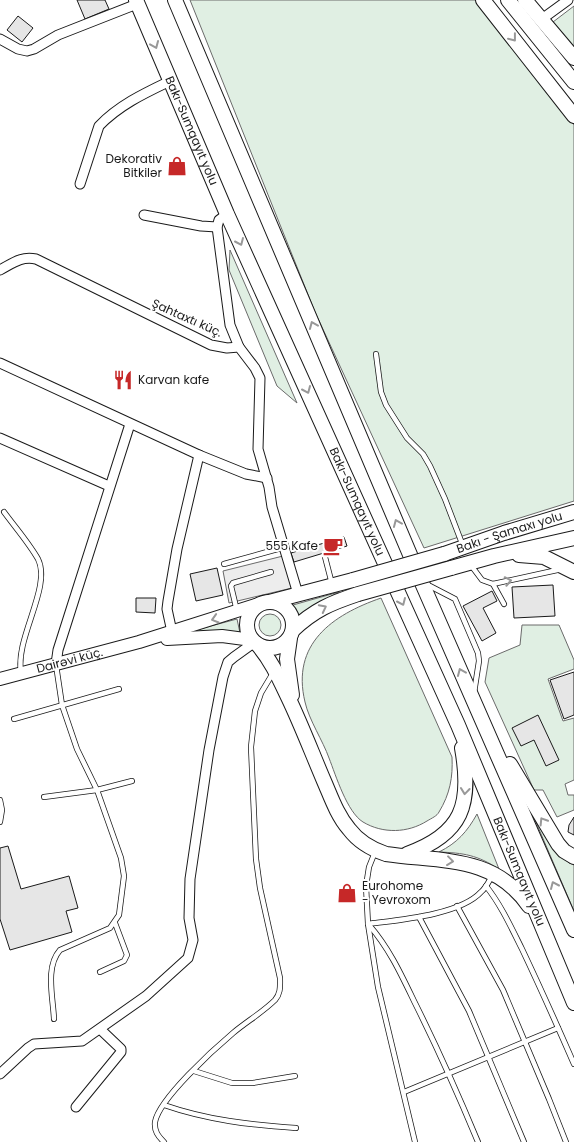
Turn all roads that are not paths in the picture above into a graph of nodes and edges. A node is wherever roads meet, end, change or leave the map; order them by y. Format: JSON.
{"nodes":[{"id":1,"x":175,"y":0,"type":"edge"},
{"id":2,"x":483,"y":0,"type":"edge"},
{"id":3,"x":508,"y":0,"type":"edge"},
{"id":4,"x":524,"y":0,"type":"edge"},
{"id":5,"x":568,"y":0,"type":"edge"},
{"id":6,"x":136,"y":2,"type":"edge"},
{"id":7,"x":542,"y":19,"type":"junction"},
{"id":8,"x":531,"y":30,"type":"junction"},
{"id":9,"x":0,"y":39,"type":"edge"},
{"id":10,"x":574,"y":58,"type":"edge"},
{"id":11,"x":170,"y":81,"type":"junction"},
{"id":12,"x":574,"y":82,"type":"edge"},
{"id":13,"x":574,"y":93,"type":"edge"},
{"id":14,"x":574,"y":116,"type":"edge"},
{"id":15,"x":80,"y":184,"type":"dead end"},
{"id":16,"x":227,"y":214,"type":"junction"},
{"id":17,"x":144,"y":215,"type":"dead end"},
{"id":18,"x":217,"y":226,"type":"junction"},
{"id":19,"x":0,"y":270,"type":"edge"},
{"id":20,"x":239,"y":347,"type":"junction"},
{"id":21,"x":376,"y":354,"type":"dead end"},
{"id":22,"x":0,"y":363,"type":"edge"},
{"id":23,"x":130,"y":424,"type":"junction"},
{"id":24,"x":0,"y":438,"type":"edge"},
{"id":25,"x":199,"y":455,"type":"junction"},
{"id":26,"x":267,"y":478,"type":"junction"},
{"id":27,"x":109,"y":486,"type":"junction"},
{"id":28,"x":4,"y":512,"type":"dead end"},
{"id":29,"x":574,"y":512,"type":"edge"},
{"id":30,"x":574,"y":528,"type":"edge"},
{"id":31,"x":574,"y":538,"type":"edge"},
{"id":32,"x":285,"y":547,"type":"junction"},
{"id":33,"x":463,"y":548,"type":"junction"},
{"id":34,"x":494,"y":556,"type":"junction"},
{"id":35,"x":325,"y":558,"type":"dead end"},
{"id":36,"x":469,"y":563,"type":"junction"},
{"id":37,"x":224,"y":564,"type":"dead end"},
{"id":38,"x":572,"y":568,"type":"edge"},
{"id":39,"x":271,"y":572,"type":"dead end"},
{"id":40,"x":422,"y":583,"type":"junction"},
{"id":41,"x":493,"y":584,"type":"junction"},
{"id":42,"x":332,"y":585,"type":"junction"},
{"id":43,"x":298,"y":594,"type":"junction"},
{"id":44,"x":264,"y":603,"type":"junction"},
{"id":45,"x":504,"y":604,"type":"dead end"},
{"id":46,"x":237,"y":612,"type":"junction"},
{"id":47,"x":172,"y":632,"type":"junction"},
{"id":48,"x":292,"y":634,"type":"junction"},
{"id":49,"x":139,"y":642,"type":"junction"},
{"id":50,"x":255,"y":642,"type":"junction"},
{"id":51,"x":56,"y":664,"type":"junction"},
{"id":52,"x":274,"y":669,"type":"junction"},
{"id":53,"x":22,"y":673,"type":"junction"},
{"id":54,"x":0,"y":679,"type":"edge"},
{"id":55,"x":119,"y":689,"type":"dead end"},
{"id":56,"x":473,"y":699,"type":"junction"},
{"id":57,"x":62,"y":705,"type":"junction"},
{"id":58,"x":298,"y":718,"type":"junction"},
{"id":59,"x":14,"y":719,"type":"dead end"},
{"id":60,"x":458,"y":725,"type":"junction"},
{"id":61,"x":132,"y":781,"type":"dead end"},
{"id":62,"x":97,"y":790,"type":"junction"},
{"id":63,"x":44,"y":797,"type":"dead end"},
{"id":64,"x":0,"y":800,"type":"edge"},
{"id":65,"x":0,"y":822,"type":"edge"},
{"id":66,"x":376,"y":850,"type":"junction"},
{"id":67,"x":402,"y":856,"type":"junction"},
{"id":68,"x":574,"y":857,"type":"edge"},
{"id":69,"x":494,"y":873,"type":"junction"},
{"id":70,"x":486,"y":886,"type":"junction"},
{"id":71,"x":457,"y":906,"type":"junction"},
{"id":72,"x":419,"y":917,"type":"junction"},
{"id":73,"x":115,"y":923,"type":"junction"},
{"id":74,"x":368,"y":924,"type":"junction"},
{"id":75,"x":542,"y":926,"type":"junction"},
{"id":76,"x":574,"y":930,"type":"edge"},
{"id":77,"x":100,"y":972,"type":"dead end"},
{"id":78,"x":574,"y":1004,"type":"edge"},
{"id":79,"x":54,"y":1019,"type":"dead end"},
{"id":80,"x":558,"y":1028,"type":"junction"},
{"id":81,"x":100,"y":1029,"type":"junction"},
{"id":82,"x":524,"y":1043,"type":"junction"},
{"id":83,"x":488,"y":1057,"type":"junction"},
{"id":84,"x":574,"y":1064,"type":"edge"},
{"id":85,"x":194,"y":1071,"type":"junction"},
{"id":86,"x":450,"y":1073,"type":"junction"},
{"id":87,"x":0,"y":1074,"type":"edge"},
{"id":88,"x":295,"y":1076,"type":"dead end"},
{"id":89,"x":404,"y":1092,"type":"junction"},
{"id":90,"x":164,"y":1105,"type":"junction"},
{"id":91,"x":76,"y":1108,"type":"dead end"},
{"id":92,"x":296,"y":1128,"type":"dead end"},
{"id":93,"x":164,"y":1142,"type":"edge"},
{"id":94,"x":416,"y":1142,"type":"edge"},
{"id":95,"x":478,"y":1142,"type":"edge"},
{"id":96,"x":524,"y":1142,"type":"edge"},
{"id":97,"x":566,"y":1142,"type":"edge"}],
"edges":[{"from":40,"to":1,"type":"highway","name":"Bakı-Sumqayıt yolu","one_way":true},
{"from":2,"to":14,"type":"highway","one_way":true},
{"from":3,"to":8,"type":"highway"},
{"from":4,"to":7,"type":"highway"},
{"from":5,"to":7,"type":"street"},
{"from":6,"to":9,"type":"street"},
{"from":6,"to":11,"type":"highway","name":"Bakı-Sumqayıt yolu","one_way":true},
{"from":7,"to":10,"type":"highway"},
{"from":8,"to":12,"type":"highway"},
{"from":8,"to":13,"type":"highway"},
{"from":11,"to":15,"type":"street"},
{"from":11,"to":16,"type":"highway","name":"Bakı-Sumqayıt yolu"},
{"from":16,"to":18,"type":"street"},
{"from":16,"to":60,"type":"highway","name":"Bakı-Sumqayıt yolu","one_way":true},
{"from":17,"to":18,"type":"street"},
{"from":18,"to":20,"type":"street"},
{"from":19,"to":20,"type":"street","name":"Şahtaxtı küç."},
{"from":20,"to":26,"type":"street"},
{"from":21,"to":33,"type":"lane"},
{"from":22,"to":23,"type":"street"},
{"from":23,"to":25,"type":"street"},
{"from":23,"to":27,"type":"street"},
{"from":24,"to":27,"type":"street"},
{"from":25,"to":26,"type":"street"},
{"from":25,"to":47,"type":"street"},
{"from":26,"to":32,"type":"street"},
{"from":27,"to":51,"type":"street"},
{"from":28,"to":53,"type":"lane"},
{"from":29,"to":33,"type":"highway","name":"Bakı - Şamaxı yolu"},
{"from":30,"to":34,"type":"highway"},
{"from":31,"to":34,"type":"highway","name":"Bakı - Şamaxı yolu"},
{"from":32,"to":37,"type":"lane"},
{"from":32,"to":43,"type":"street"},
{"from":33,"to":42,"type":"highway","name":"Bakı - Şamaxı yolu","bridge":true},
{"from":34,"to":36,"type":"highway","name":"Bakı - Şamaxı yolu"},
{"from":34,"to":38,"type":"highway"},
{"from":35,"to":42,"type":"lane"},
{"from":36,"to":41,"type":"lane"},
{"from":48,"to":36,"type":"highway","name":"Bakı - Şamaxı yolu","one_way":true,"bridge":true},
{"from":41,"to":38,"type":"lane","one_way":true},
{"from":39,"to":46,"type":"lane"},
{"from":56,"to":40,"type":"highway","name":"Bakı-Sumqayıt yolu","one_way":true},
{"from":40,"to":56,"type":"lane"},
{"from":41,"to":45,"type":"lane"},
{"from":42,"to":43,"type":"highway","name":"Bakı - Şamaxı yolu"},
{"from":43,"to":44,"type":"highway","name":"Bakı - Şamaxı yolu"},
{"from":44,"to":46,"type":"main road","name":"Dairəvi küç."},
{"from":44,"to":48,"type":"highway"},
{"from":44,"to":50,"type":"highway"},
{"from":46,"to":47,"type":"main road","name":"Dairəvi küç.","one_way":true},
{"from":47,"to":49,"type":"main road","name":"Dairəvi küç."},
{"from":48,"to":50,"type":"highway"},
{"from":48,"to":58,"type":"highway"},
{"from":49,"to":50,"type":"main road","name":"Dairəvi küç."},
{"from":49,"to":51,"type":"main road","name":"Dairəvi küç."},
{"from":50,"to":52,"type":"highway"},
{"from":50,"to":81,"type":"street"},
{"from":51,"to":53,"type":"main road","name":"Dairəvi küç."},
{"from":51,"to":57,"type":"lane"},
{"from":52,"to":58,"type":"highway"},
{"from":52,"to":85,"type":"lane"},
{"from":53,"to":54,"type":"main road","name":"Dairəvi küç."},
{"from":55,"to":57,"type":"lane"},
{"from":68,"to":56,"type":"highway","one_way":true},
{"from":76,"to":56,"type":"highway","name":"Bakı-Sumqayıt yolu","one_way":true},
{"from":57,"to":59,"type":"lane"},
{"from":57,"to":62,"type":"lane"},
{"from":58,"to":66,"type":"highway"},
{"from":60,"to":67,"type":"highway","one_way":true},
{"from":60,"to":75,"type":"highway","name":"Bakı-Sumqayıt yolu"},
{"from":61,"to":62,"type":"lane"},
{"from":62,"to":63,"type":"lane"},
{"from":62,"to":73,"type":"lane"},
{"from":64,"to":65,"type":"lane"},
{"from":66,"to":67,"type":"highway"},
{"from":66,"to":74,"type":"lane"},
{"from":67,"to":69,"type":"highway","one_way":true},
{"from":69,"to":70,"type":"lane"},
{"from":69,"to":75,"type":"highway"},
{"from":70,"to":71,"type":"lane"},
{"from":70,"to":80,"type":"lane"},
{"from":71,"to":72,"type":"lane"},
{"from":71,"to":82,"type":"lane"},
{"from":72,"to":74,"type":"lane"},
{"from":72,"to":83,"type":"lane"},
{"from":73,"to":77,"type":"lane"},
{"from":73,"to":79,"type":"lane"},
{"from":74,"to":86,"type":"lane"},
{"from":74,"to":89,"type":"lane"},
{"from":75,"to":78,"type":"highway","name":"Bakı-Sumqayıt yolu"},
{"from":80,"to":82,"type":"lane"},
{"from":80,"to":84,"type":"lane"},
{"from":81,"to":87,"type":"street"},
{"from":81,"to":91,"type":"street"},
{"from":82,"to":83,"type":"lane"},
{"from":82,"to":97,"type":"lane"},
{"from":83,"to":86,"type":"lane"},
{"from":83,"to":96,"type":"lane"},
{"from":85,"to":88,"type":"lane"},
{"from":85,"to":90,"type":"lane"},
{"from":86,"to":89,"type":"lane"},
{"from":86,"to":95,"type":"lane"},
{"from":89,"to":94,"type":"lane"},
{"from":90,"to":92,"type":"lane"},
{"from":90,"to":93,"type":"lane"}]}
